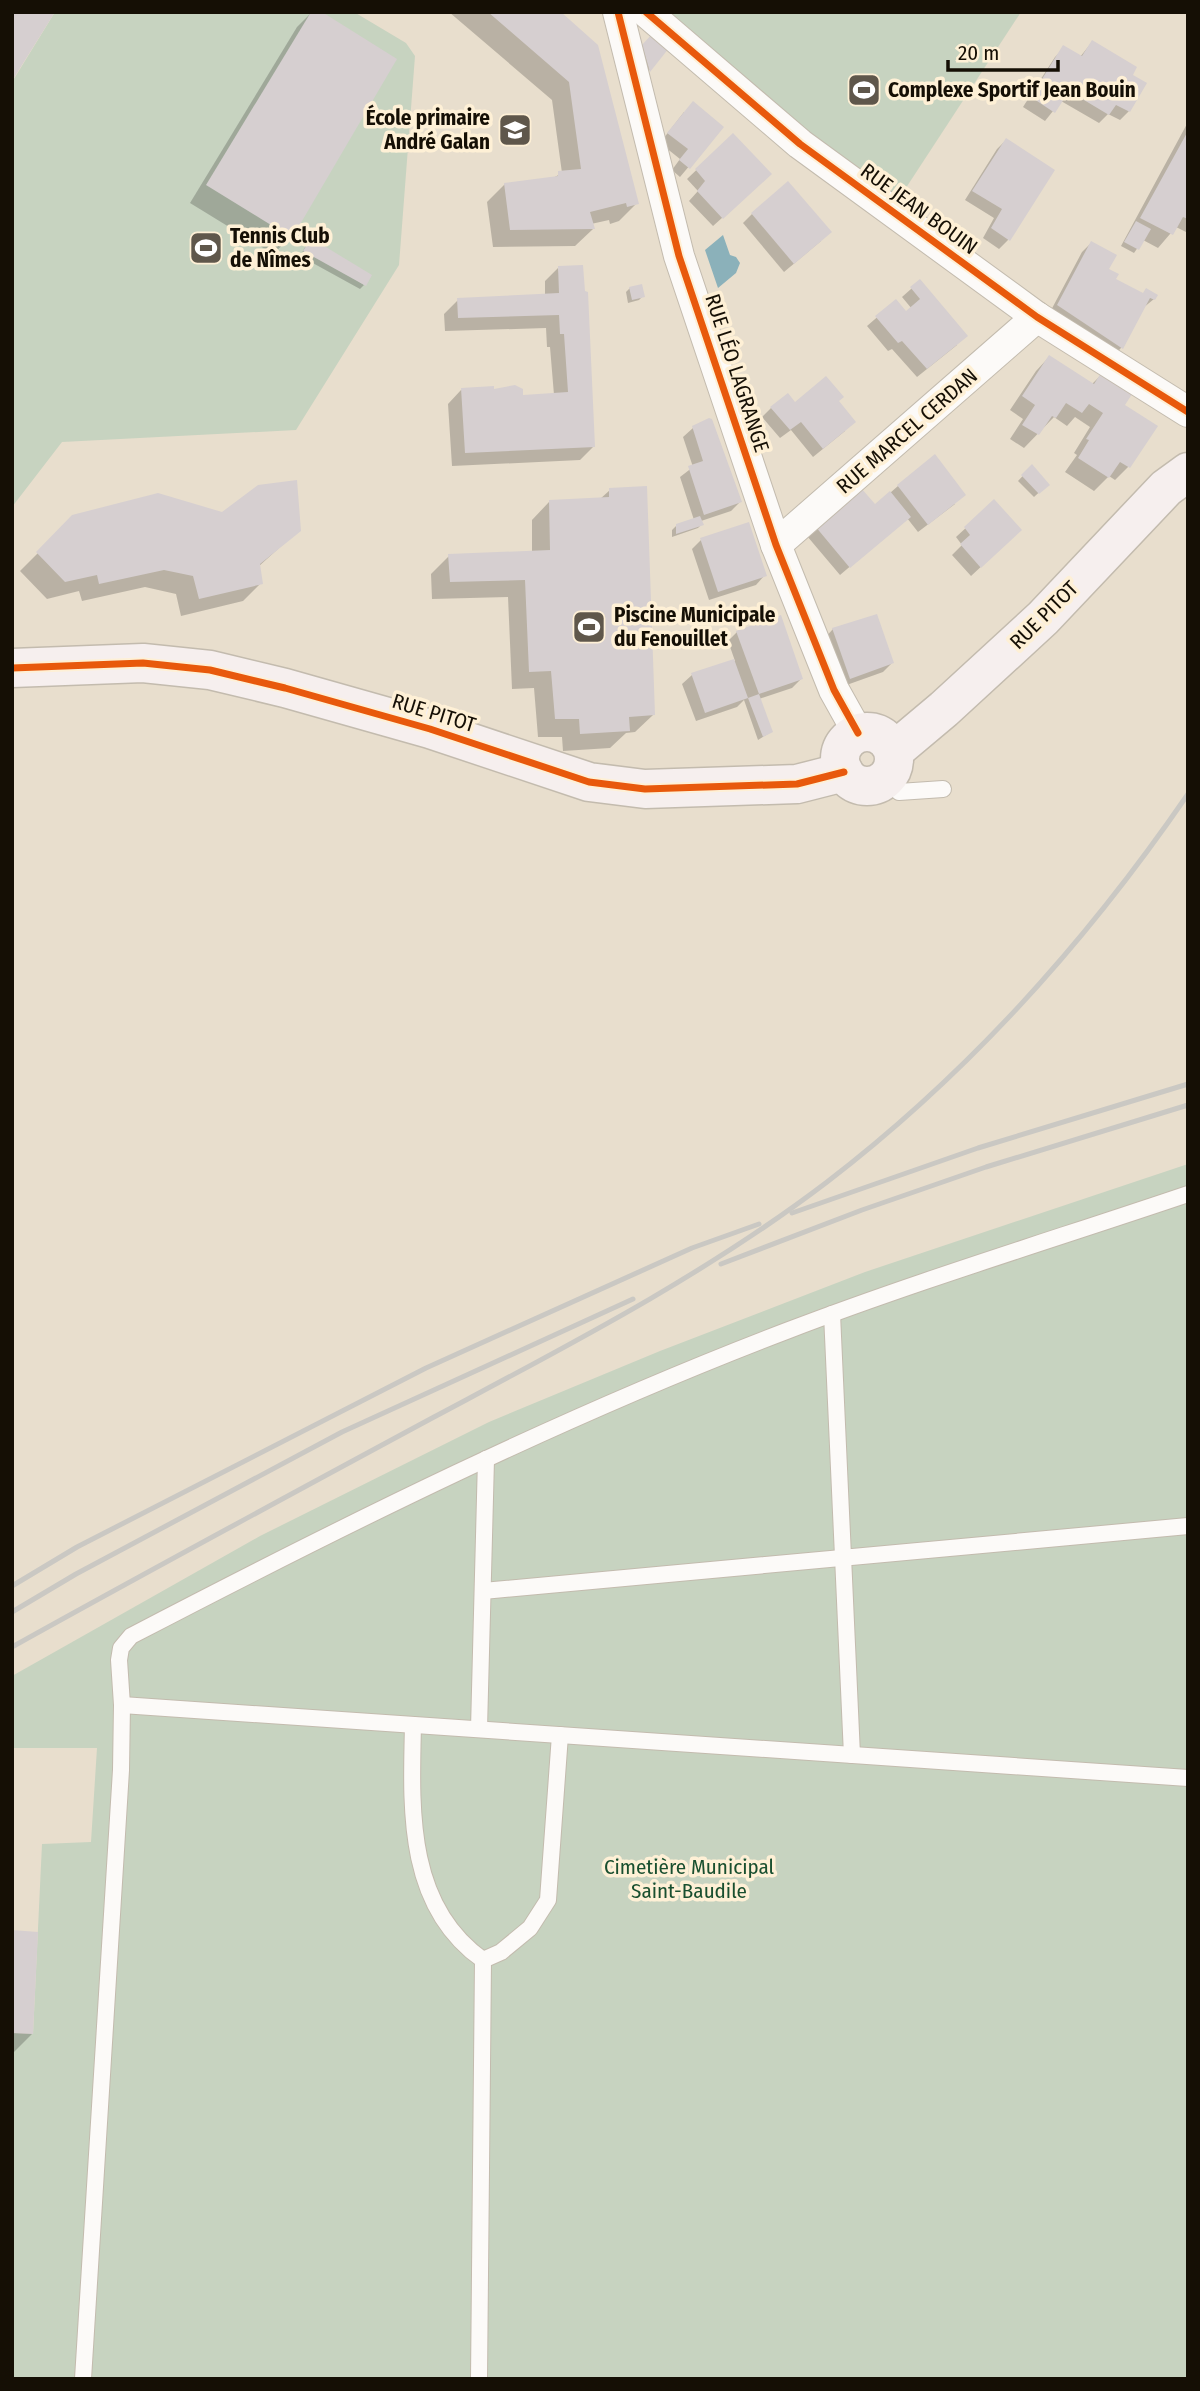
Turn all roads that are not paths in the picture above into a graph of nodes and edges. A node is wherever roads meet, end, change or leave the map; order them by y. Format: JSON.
{"nodes":[{"id":1,"x":618,"y":12,"type":"edge"},
{"id":2,"x":646,"y":12,"type":"edge"},
{"id":3,"x":1037,"y":317,"type":"junction"},
{"id":4,"x":1188,"y":412,"type":"edge"},
{"id":5,"x":1188,"y":472,"type":"edge"},
{"id":6,"x":776,"y":545,"type":"junction"},
{"id":7,"x":12,"y":668,"type":"edge"},
{"id":8,"x":858,"y":733,"type":"junction"},
{"id":9,"x":891,"y":763,"type":"junction"},
{"id":10,"x":844,"y":772,"type":"junction"},
{"id":11,"x":943,"y":789,"type":"dead end"},
{"id":12,"x":1188,"y":1194,"type":"edge"},
{"id":13,"x":832,"y":1314,"type":"junction"},
{"id":14,"x":486,"y":1459,"type":"junction"},
{"id":15,"x":1188,"y":1526,"type":"edge"},
{"id":16,"x":843,"y":1557,"type":"junction"},
{"id":17,"x":482,"y":1591,"type":"junction"},
{"id":18,"x":122,"y":1705,"type":"junction"},
{"id":19,"x":413,"y":1725,"type":"junction"},
{"id":20,"x":478,"y":1729,"type":"junction"},
{"id":21,"x":560,"y":1735,"type":"junction"},
{"id":22,"x":852,"y":1755,"type":"junction"},
{"id":23,"x":1188,"y":1778,"type":"edge"},
{"id":24,"x":483,"y":1960,"type":"junction"},
{"id":25,"x":83,"y":2379,"type":"edge"},
{"id":26,"x":479,"y":2379,"type":"edge"}],
"edges":[{"from":1,"to":6,"type":"street","name":"RUE LÉO LAGRANGE"},
{"from":2,"to":3,"type":"street","name":"RUE JEAN BOUIN"},
{"from":3,"to":4,"type":"street","name":"RUE JEAN BOUIN"},
{"from":3,"to":6,"type":"street","name":"RUE MARCEL CERDAN"},
{"from":5,"to":9,"type":"street","name":"RUE PITOT"},
{"from":6,"to":8,"type":"street","name":"RUE LÉO LAGRANGE"},
{"from":7,"to":10,"type":"street","name":"RUE PITOT"},
{"from":8,"to":9,"type":"street"},
{"from":8,"to":10,"type":"street"},
{"from":9,"to":10,"type":"street","name":"RUE PITOT"},
{"from":9,"to":11,"type":"lane"},
{"from":12,"to":13,"type":"lane"},
{"from":13,"to":14,"type":"lane"},
{"from":13,"to":16,"type":"lane"},
{"from":14,"to":17,"type":"lane"},
{"from":14,"to":18,"type":"lane"},
{"from":15,"to":16,"type":"lane"},
{"from":16,"to":17,"type":"lane"},
{"from":16,"to":22,"type":"lane"},
{"from":17,"to":20,"type":"lane"},
{"from":18,"to":19,"type":"lane"},
{"from":18,"to":25,"type":"lane"},
{"from":19,"to":20,"type":"lane"},
{"from":19,"to":24,"type":"lane"},
{"from":20,"to":21,"type":"lane"},
{"from":21,"to":22,"type":"lane"},
{"from":21,"to":24,"type":"lane"},
{"from":22,"to":23,"type":"lane"},
{"from":24,"to":26,"type":"lane"}]}
